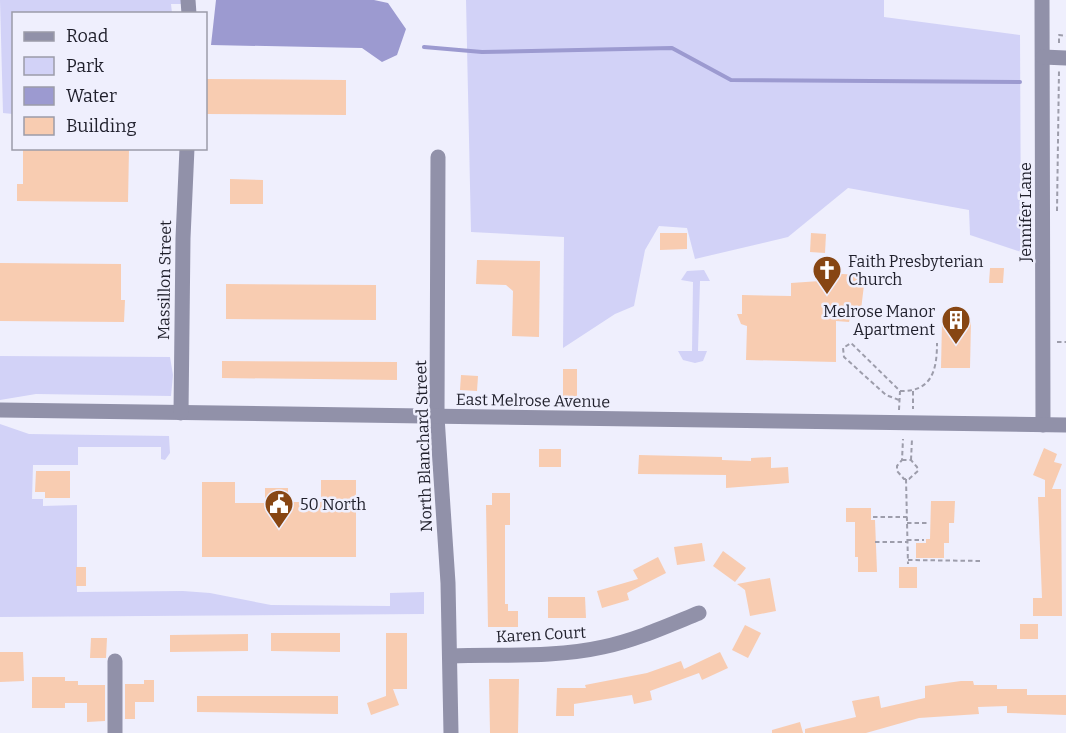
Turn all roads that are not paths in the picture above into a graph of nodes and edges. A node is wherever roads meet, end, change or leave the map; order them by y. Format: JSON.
{"nodes":[{"id":1,"x":1042,"y":0,"type":"edge"},
{"id":2,"x":1043,"y":57,"type":"junction"},
{"id":3,"x":1062,"y":58,"type":"edge"},
{"id":4,"x":187,"y":150,"type":"edge"},
{"id":5,"x":438,"y":157,"type":"dead end"},
{"id":6,"x":0,"y":410,"type":"edge"},
{"id":7,"x":181,"y":413,"type":"junction"},
{"id":8,"x":437,"y":417,"type":"junction"},
{"id":9,"x":1043,"y":425,"type":"junction"},
{"id":10,"x":1066,"y":425,"type":"edge"},
{"id":11,"x":699,"y":613,"type":"dead end"},
{"id":12,"x":450,"y":656,"type":"junction"},
{"id":13,"x":115,"y":661,"type":"dead end"},
{"id":14,"x":115,"y":733,"type":"edge"},
{"id":15,"x":451,"y":733,"type":"edge"}],
"edges":[{"from":1,"to":2,"type":"street","name":"Jennifer Lane"},
{"from":2,"to":3,"type":"street"},
{"from":2,"to":9,"type":"street","name":"Jennifer Lane"},
{"from":4,"to":7,"type":"street","name":"Massillon Street"},
{"from":5,"to":8,"type":"street","name":"North Blanchard Street"},
{"from":6,"to":7,"type":"street","name":"East Melrose Avenue"},
{"from":7,"to":8,"type":"street","name":"East Melrose Avenue"},
{"from":8,"to":9,"type":"street","name":"East Melrose Avenue"},
{"from":8,"to":12,"type":"street","name":"North Blanchard Street"},
{"from":9,"to":10,"type":"street","name":"East Melrose Avenue"},
{"from":11,"to":12,"type":"street","name":"Karen Court"},
{"from":12,"to":15,"type":"street","name":"North Blanchard Street"},
{"from":13,"to":14,"type":"street"}]}
